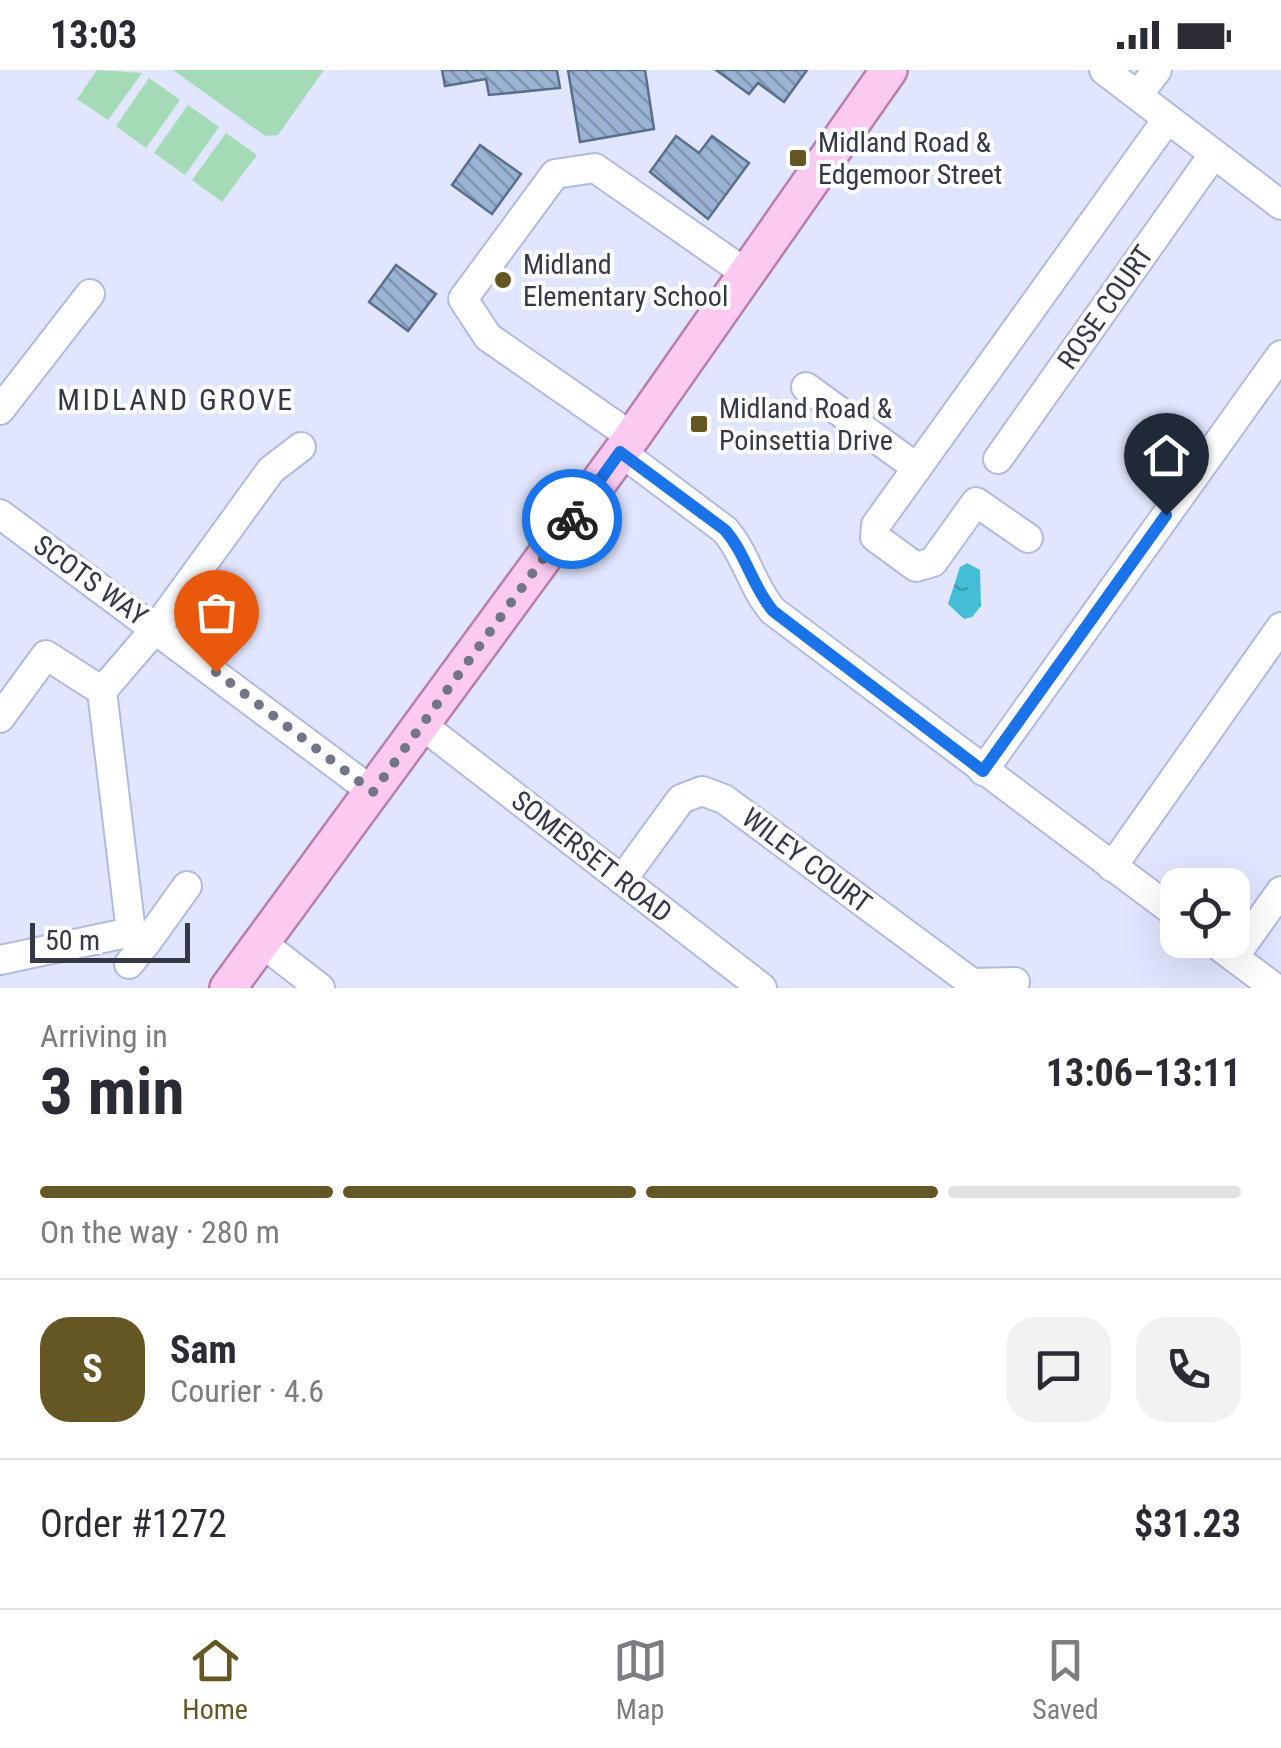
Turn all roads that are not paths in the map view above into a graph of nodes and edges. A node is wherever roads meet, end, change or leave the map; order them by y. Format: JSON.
{"nodes":[{"id":1,"x":888,"y":70,"type":"edge"},
{"id":2,"x":1104,"y":70,"type":"edge"},
{"id":3,"x":1157,"y":70,"type":"edge"},
{"id":4,"x":1138,"y":96,"type":"junction"},
{"id":5,"x":1166,"y":122,"type":"junction"},
{"id":6,"x":1213,"y":155,"type":"junction"},
{"id":7,"x":1281,"y":205,"type":"edge"},
{"id":8,"x":748,"y":274,"type":"junction"},
{"id":9,"x":90,"y":294,"type":"dead end"},
{"id":10,"x":1281,"y":355,"type":"edge"},
{"id":11,"x":806,"y":387,"type":"dead end"},
{"id":12,"x":0,"y":410,"type":"edge"},
{"id":13,"x":626,"y":444,"type":"junction"},
{"id":14,"x":301,"y":447,"type":"dead end"},
{"id":15,"x":998,"y":459,"type":"dead end"},
{"id":16,"x":918,"y":468,"type":"junction"},
{"id":17,"x":0,"y":514,"type":"edge"},
{"id":18,"x":1028,"y":538,"type":"dead end"},
{"id":19,"x":157,"y":626,"type":"junction"},
{"id":20,"x":1281,"y":627,"type":"edge"},
{"id":21,"x":102,"y":691,"type":"junction"},
{"id":22,"x":0,"y":718,"type":"edge"},
{"id":23,"x":422,"y":724,"type":"junction"},
{"id":24,"x":983,"y":771,"type":"junction"},
{"id":25,"x":373,"y":792,"type":"junction"},
{"id":26,"x":1112,"y":866,"type":"junction"},
{"id":27,"x":622,"y":880,"type":"junction"},
{"id":28,"x":187,"y":886,"type":"dead end"},
{"id":29,"x":1281,"y":891,"type":"edge"},
{"id":30,"x":1160,"y":902,"type":"edge"},
{"id":31,"x":1250,"y":921,"type":"edge"},
{"id":32,"x":262,"y":943,"type":"junction"},
{"id":33,"x":135,"y":946,"type":"junction"},
{"id":34,"x":1236,"y":958,"type":"edge"},
{"id":35,"x":0,"y":960,"type":"edge"},
{"id":36,"x":1015,"y":982,"type":"dead end"},
{"id":37,"x":228,"y":988,"type":"edge"},
{"id":38,"x":320,"y":988,"type":"edge"},
{"id":39,"x":762,"y":988,"type":"edge"},
{"id":40,"x":1275,"y":988,"type":"edge"}],
"edges":[{"from":1,"to":8,"type":"main road"},
{"from":2,"to":4,"type":"street"},
{"from":3,"to":4,"type":"street"},
{"from":4,"to":5,"type":"street"},
{"from":5,"to":6,"type":"street"},
{"from":5,"to":16,"type":"street"},
{"from":6,"to":7,"type":"street"},
{"from":6,"to":15,"type":"street","name":"ROSE COURT"},
{"from":8,"to":13,"type":"main road"},
{"from":8,"to":13,"type":"street"},
{"from":9,"to":12,"type":"street"},
{"from":10,"to":24,"type":"street"},
{"from":11,"to":16,"type":"street"},
{"from":13,"to":23,"type":"main road"},
{"from":13,"to":24,"type":"street"},
{"from":14,"to":19,"type":"street"},
{"from":16,"to":18,"type":"street"},
{"from":17,"to":19,"type":"street","name":"SCOTS WAY"},
{"from":19,"to":21,"type":"street"},
{"from":19,"to":25,"type":"street","name":"SCOTS WAY"},
{"from":20,"to":26,"type":"street"},
{"from":21,"to":22,"type":"street"},
{"from":21,"to":33,"type":"street"},
{"from":23,"to":25,"type":"main road"},
{"from":23,"to":27,"type":"street","name":"SOMERSET ROAD"},
{"from":24,"to":26,"type":"street"},
{"from":25,"to":32,"type":"main road"},
{"from":26,"to":30,"type":"street"},
{"from":27,"to":36,"type":"street","name":"WILEY COURT"},
{"from":27,"to":39,"type":"street","name":"SOMERSET ROAD"},
{"from":28,"to":33,"type":"street"},
{"from":29,"to":31,"type":"street"},
{"from":32,"to":37,"type":"main road"},
{"from":32,"to":38,"type":"street"},
{"from":33,"to":35,"type":"street"},
{"from":34,"to":40,"type":"street"}]}
